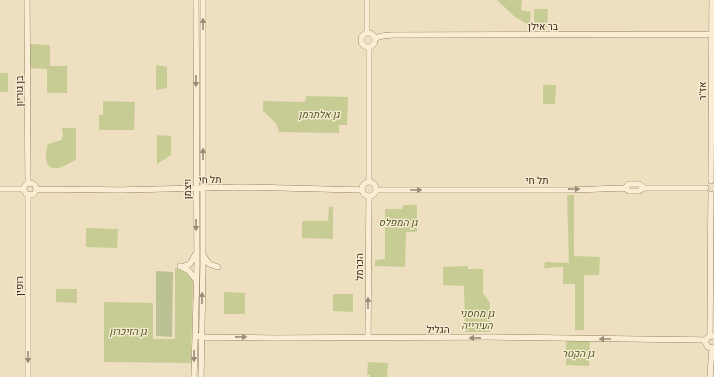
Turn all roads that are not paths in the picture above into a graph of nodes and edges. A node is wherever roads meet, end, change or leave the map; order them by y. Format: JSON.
{"nodes":[{"id":1,"x":27,"y":0,"type":"edge"},
{"id":2,"x":196,"y":0,"type":"edge"},
{"id":3,"x":204,"y":0,"type":"edge"},
{"id":4,"x":367,"y":0,"type":"edge"},
{"id":5,"x":712,"y":0,"type":"edge"},
{"id":6,"x":367,"y":32,"type":"junction"},
{"id":7,"x":712,"y":34,"type":"junction"},
{"id":8,"x":375,"y":38,"type":"junction"},
{"id":9,"x":369,"y":47,"type":"junction"},
{"id":10,"x":369,"y":182,"type":"junction"},
{"id":11,"x":712,"y":182,"type":"edge"},
{"id":12,"x":28,"y":183,"type":"junction"},
{"id":13,"x":203,"y":185,"type":"junction"},
{"id":14,"x":706,"y":188,"type":"junction"},
{"id":15,"x":0,"y":189,"type":"edge"},
{"id":16,"x":24,"y":189,"type":"junction"},
{"id":17,"x":36,"y":189,"type":"junction"},
{"id":18,"x":183,"y":189,"type":"junction"},
{"id":19,"x":196,"y":189,"type":"junction"},
{"id":20,"x":362,"y":190,"type":"junction"},
{"id":21,"x":377,"y":190,"type":"junction"},
{"id":22,"x":713,"y":193,"type":"edge"},
{"id":23,"x":28,"y":194,"type":"junction"},
{"id":24,"x":369,"y":197,"type":"junction"},
{"id":25,"x":196,"y":201,"type":"junction"},
{"id":26,"x":196,"y":253,"type":"junction"},
{"id":27,"x":203,"y":253,"type":"junction"},
{"id":28,"x":218,"y":267,"type":"dead end"},
{"id":29,"x":196,"y":281,"type":"junction"},
{"id":30,"x":195,"y":334,"type":"junction"},
{"id":31,"x":202,"y":337,"type":"junction"},
{"id":32,"x":710,"y":337,"type":"edge"},
{"id":33,"x":368,"y":338,"type":"junction"},
{"id":34,"x":713,"y":348,"type":"edge"},
{"id":35,"x":28,"y":377,"type":"edge"},
{"id":36,"x":194,"y":377,"type":"edge"},
{"id":37,"x":202,"y":377,"type":"edge"},
{"id":38,"x":710,"y":377,"type":"edge"}],
"edges":[{"from":1,"to":12,"type":"street","name":"בן גוריון"},
{"from":2,"to":19,"type":"street","name":"ויצמן","one_way":true},
{"from":13,"to":3,"type":"street","name":"ויצמן","one_way":true},
{"from":4,"to":6,"type":"street"},
{"from":5,"to":7,"type":"street","name":"אז\"ר"},
{"from":6,"to":8,"type":"street"},
{"from":6,"to":9,"type":"street"},
{"from":7,"to":8,"type":"street","name":"בר אילן"},
{"from":7,"to":11,"type":"street","name":"אז\"ר"},
{"from":8,"to":9,"type":"street"},
{"from":9,"to":10,"type":"street"},
{"from":10,"to":20,"type":"street"},
{"from":10,"to":21,"type":"street"},
{"from":11,"to":14,"type":"street"},
{"from":12,"to":16,"type":"street"},
{"from":12,"to":17,"type":"street"},
{"from":13,"to":19,"type":"street","name":"תל חי"},
{"from":13,"to":20,"type":"street","name":"תל חי"},
{"from":13,"to":27,"type":"street","name":"ויצמן"},
{"from":21,"to":14,"type":"street","name":"תל חי","one_way":true},
{"from":14,"to":22,"type":"street"},
{"from":15,"to":16,"type":"street"},
{"from":16,"to":23,"type":"street"},
{"from":17,"to":18,"type":"street","name":"תל חי"},
{"from":17,"to":23,"type":"street"},
{"from":18,"to":19,"type":"street","name":"תל חי"},
{"from":18,"to":25,"type":"street"},
{"from":19,"to":25,"type":"street","name":"ויצמן"},
{"from":20,"to":24,"type":"street"},
{"from":21,"to":24,"type":"street"},
{"from":22,"to":32,"type":"street"},
{"from":23,"to":35,"type":"street","name":"רופין","one_way":true},
{"from":33,"to":24,"type":"street","name":"הכרמל","one_way":true},
{"from":25,"to":26,"type":"street","name":"ויצמן","one_way":true},
{"from":26,"to":29,"type":"street","name":"ויצמן"},
{"from":26,"to":29,"type":"street"},
{"from":27,"to":28,"type":"street"},
{"from":31,"to":27,"type":"street","name":"ויצמן","one_way":true},
{"from":29,"to":30,"type":"street","name":"ויצמן"},
{"from":30,"to":31,"type":"street","name":"הגליל"},
{"from":30,"to":36,"type":"street","name":"ויצמן","one_way":true},
{"from":31,"to":33,"type":"street","name":"הגליל","one_way":true},
{"from":31,"to":37,"type":"street","name":"ויצמן"},
{"from":32,"to":33,"type":"street","name":"הגליל","one_way":true},
{"from":32,"to":34,"type":"street"},
{"from":34,"to":38,"type":"street"}]}
